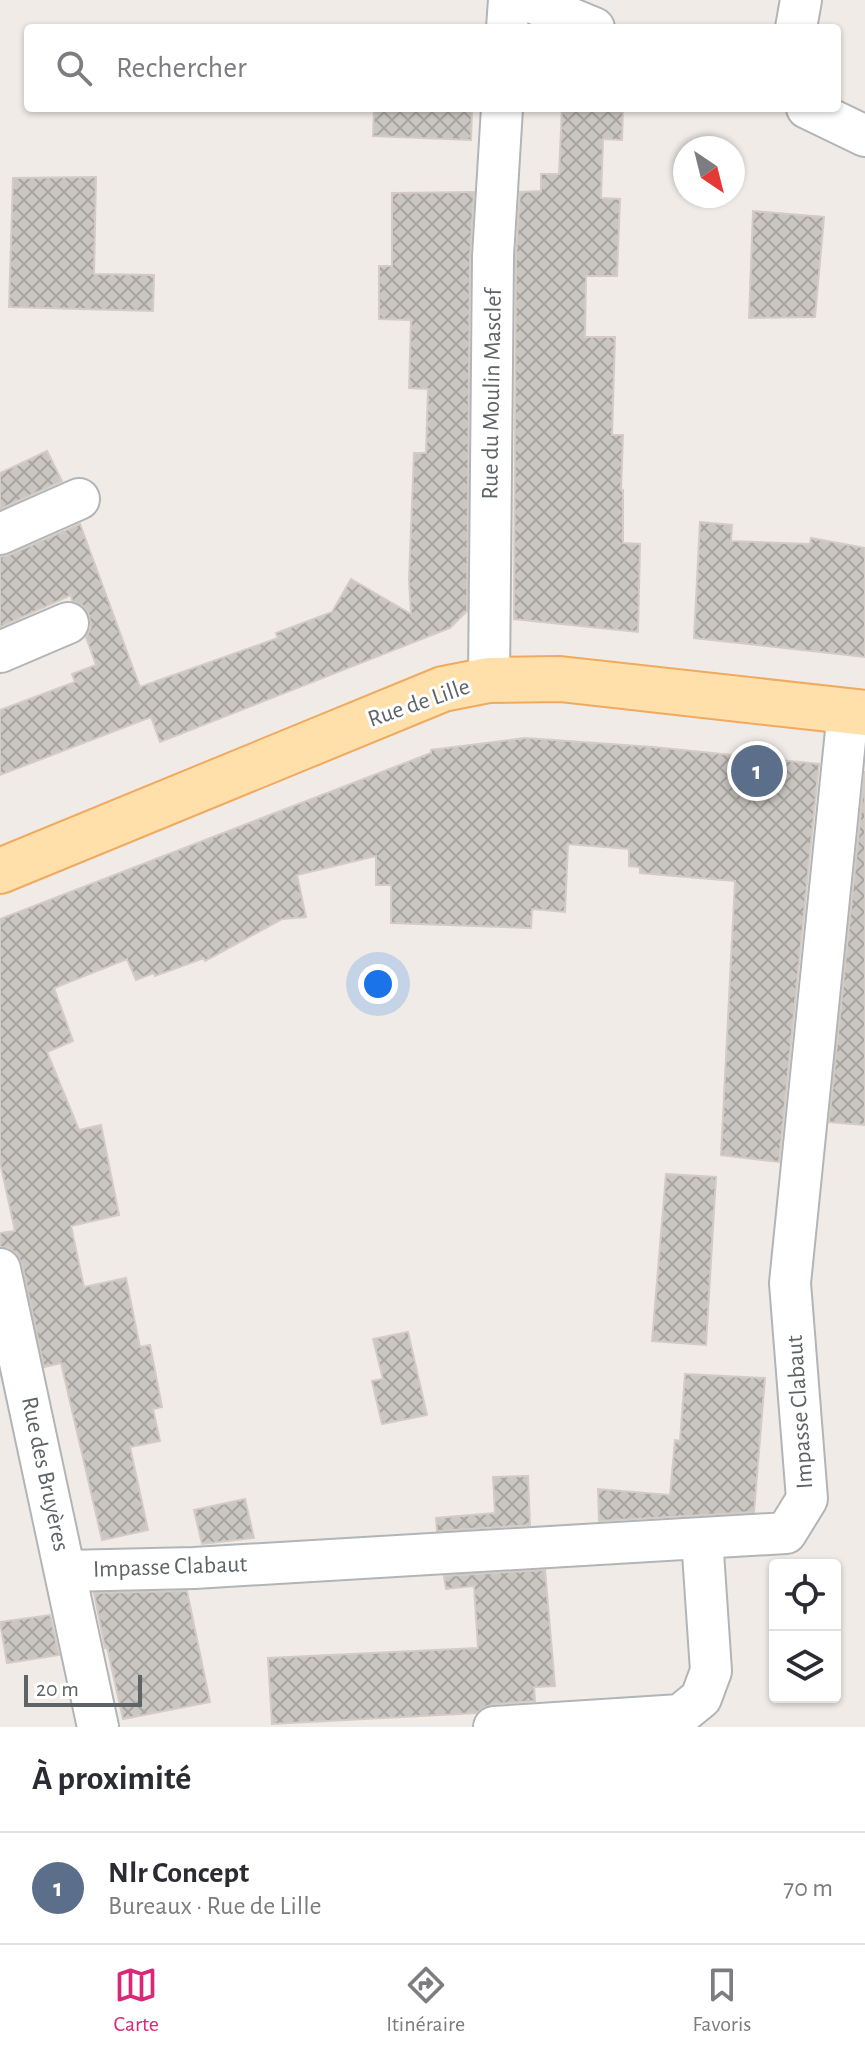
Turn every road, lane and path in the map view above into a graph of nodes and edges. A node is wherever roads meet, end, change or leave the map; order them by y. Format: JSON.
{"nodes":[{"id":1,"x":509,"y":0,"type":"edge"},
{"id":2,"x":526,"y":0,"type":"edge"},
{"id":3,"x":801,"y":0,"type":"edge"},
{"id":4,"x":507,"y":24,"type":"edge"},
{"id":5,"x":584,"y":24,"type":"edge"},
{"id":6,"x":797,"y":24,"type":"edge"},
{"id":7,"x":502,"y":112,"type":"edge"},
{"id":8,"x":815,"y":112,"type":"edge"},
{"id":9,"x":865,"y":136,"type":"edge"},
{"id":10,"x":79,"y":499,"type":"dead end"},
{"id":11,"x":0,"y":534,"type":"edge"},
{"id":12,"x":68,"y":623,"type":"dead end"},
{"id":13,"x":0,"y":652,"type":"edge"},
{"id":14,"x":489,"y":680,"type":"junction"},
{"id":15,"x":857,"y":712,"type":"edge"},
{"id":16,"x":0,"y":871,"type":"edge"},
{"id":17,"x":0,"y":1269,"type":"edge"},
{"id":18,"x":702,"y":1538,"type":"junction"},
{"id":19,"x":66,"y":1571,"type":"junction"},
{"id":20,"x":98,"y":1727,"type":"edge"},
{"id":21,"x":494,"y":1727,"type":"edge"}],
"edges":[{"from":1,"to":4,"type":"street"},
{"from":2,"to":5,"type":"street"},
{"from":3,"to":6,"type":"street"},
{"from":7,"to":14,"type":"street","name":"Rue du Moulin Masclef"},
{"from":8,"to":9,"type":"street"},
{"from":10,"to":11,"type":"street"},
{"from":12,"to":13,"type":"street"},
{"from":14,"to":15,"type":"main road","name":"Rue de Lille"},
{"from":14,"to":16,"type":"main road","name":"Rue de Lille"},
{"from":15,"to":18,"type":"street","name":"Impasse Clabaut"},
{"from":17,"to":19,"type":"street","name":"Rue des Bruyères"},
{"from":18,"to":19,"type":"street","name":"Impasse Clabaut"},
{"from":18,"to":21,"type":"street"},
{"from":19,"to":20,"type":"street","name":"Rue des Bruyères"}]}
